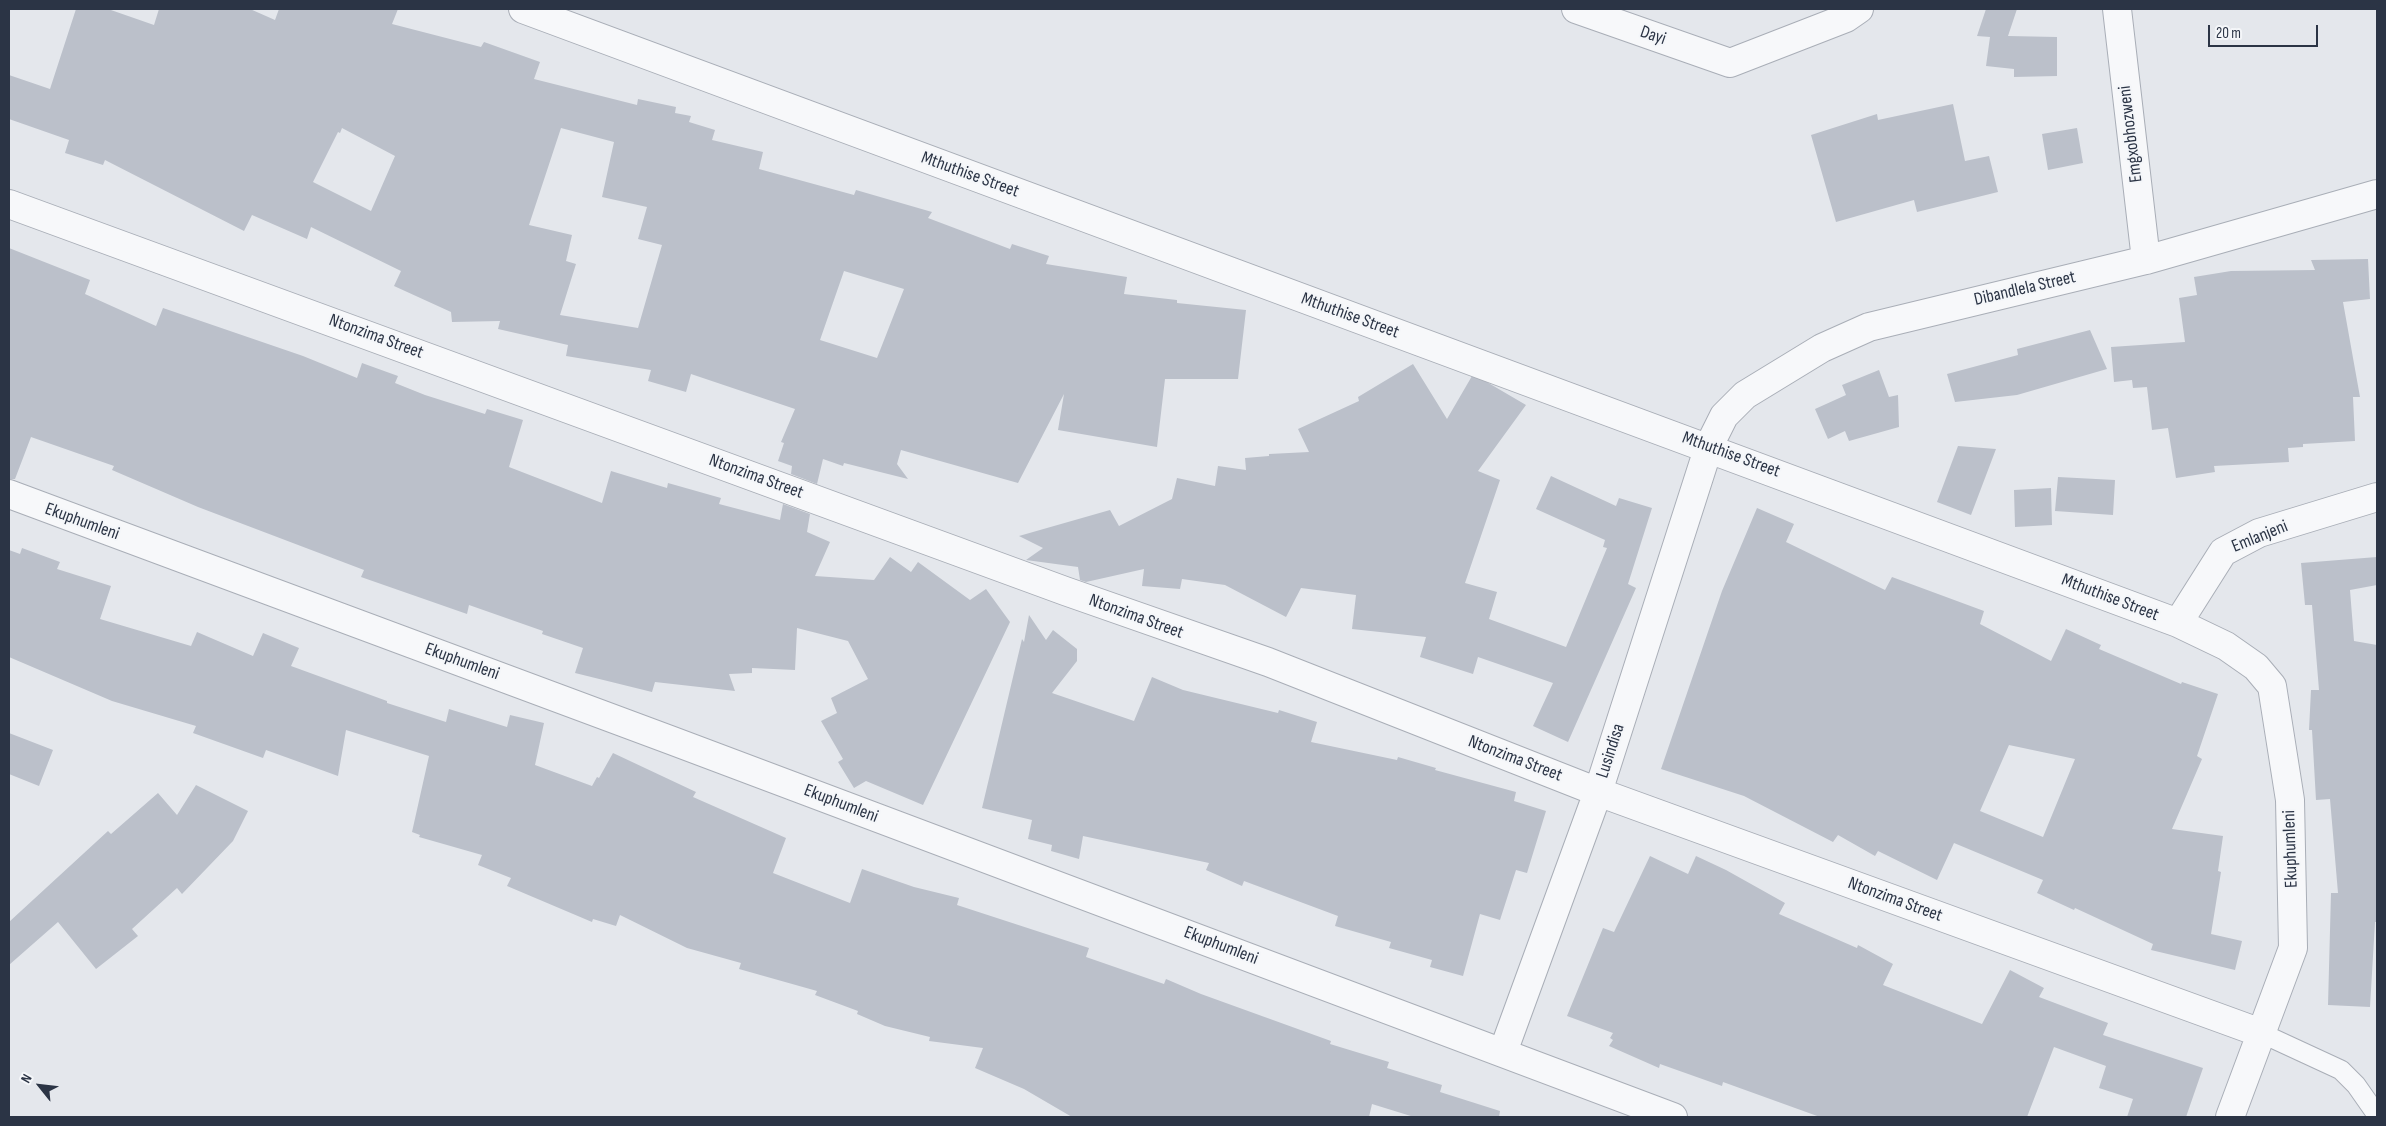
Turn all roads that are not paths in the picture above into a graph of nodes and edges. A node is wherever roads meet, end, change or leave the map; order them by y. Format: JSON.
{"nodes":[{"id":1,"x":523,"y":9,"type":"edge"},
{"id":2,"x":1576,"y":9,"type":"edge"},
{"id":3,"x":1859,"y":9,"type":"edge"},
{"id":4,"x":2116,"y":9,"type":"edge"},
{"id":5,"x":2377,"y":194,"type":"edge"},
{"id":6,"x":9,"y":204,"type":"edge"},
{"id":7,"x":2146,"y":260,"type":"junction"},
{"id":8,"x":1709,"y":446,"type":"junction"},
{"id":9,"x":9,"y":494,"type":"edge"},
{"id":10,"x":2377,"y":497,"type":"edge"},
{"id":11,"x":2178,"y":623,"type":"junction"},
{"id":12,"x":1598,"y":792,"type":"junction"},
{"id":13,"x":2261,"y":1033,"type":"junction"},
{"id":14,"x":1503,"y":1052,"type":"junction"},
{"id":15,"x":2377,"y":1115,"type":"edge"},
{"id":16,"x":1672,"y":1117,"type":"edge"},
{"id":17,"x":2230,"y":1117,"type":"edge"}],
"edges":[{"from":1,"to":8,"type":"street","name":"Mthuthise Street"},
{"from":2,"to":3,"type":"street","name":"Dayi"},
{"from":4,"to":7,"type":"street","name":"Emgxobhozweni"},
{"from":5,"to":7,"type":"street","name":"Dibandlela Street"},
{"from":6,"to":12,"type":"street","name":"Ntonzima Street"},
{"from":7,"to":8,"type":"street","name":"Dibandlela Street"},
{"from":8,"to":11,"type":"street","name":"Mthuthise Street"},
{"from":8,"to":12,"type":"street","name":"Lusindisa"},
{"from":9,"to":14,"type":"street","name":"Ekuphumleni"},
{"from":10,"to":11,"type":"street","name":"Emlanjeni"},
{"from":11,"to":13,"type":"street","name":"Ekuphumleni"},
{"from":12,"to":13,"type":"street","name":"Ntonzima Street"},
{"from":12,"to":14,"type":"street","name":"Lusindisa"},
{"from":13,"to":15,"type":"lane"},
{"from":13,"to":17,"type":"street","name":"Ekuphumleni"},
{"from":14,"to":16,"type":"street","name":"Ekuphumleni"}]}
